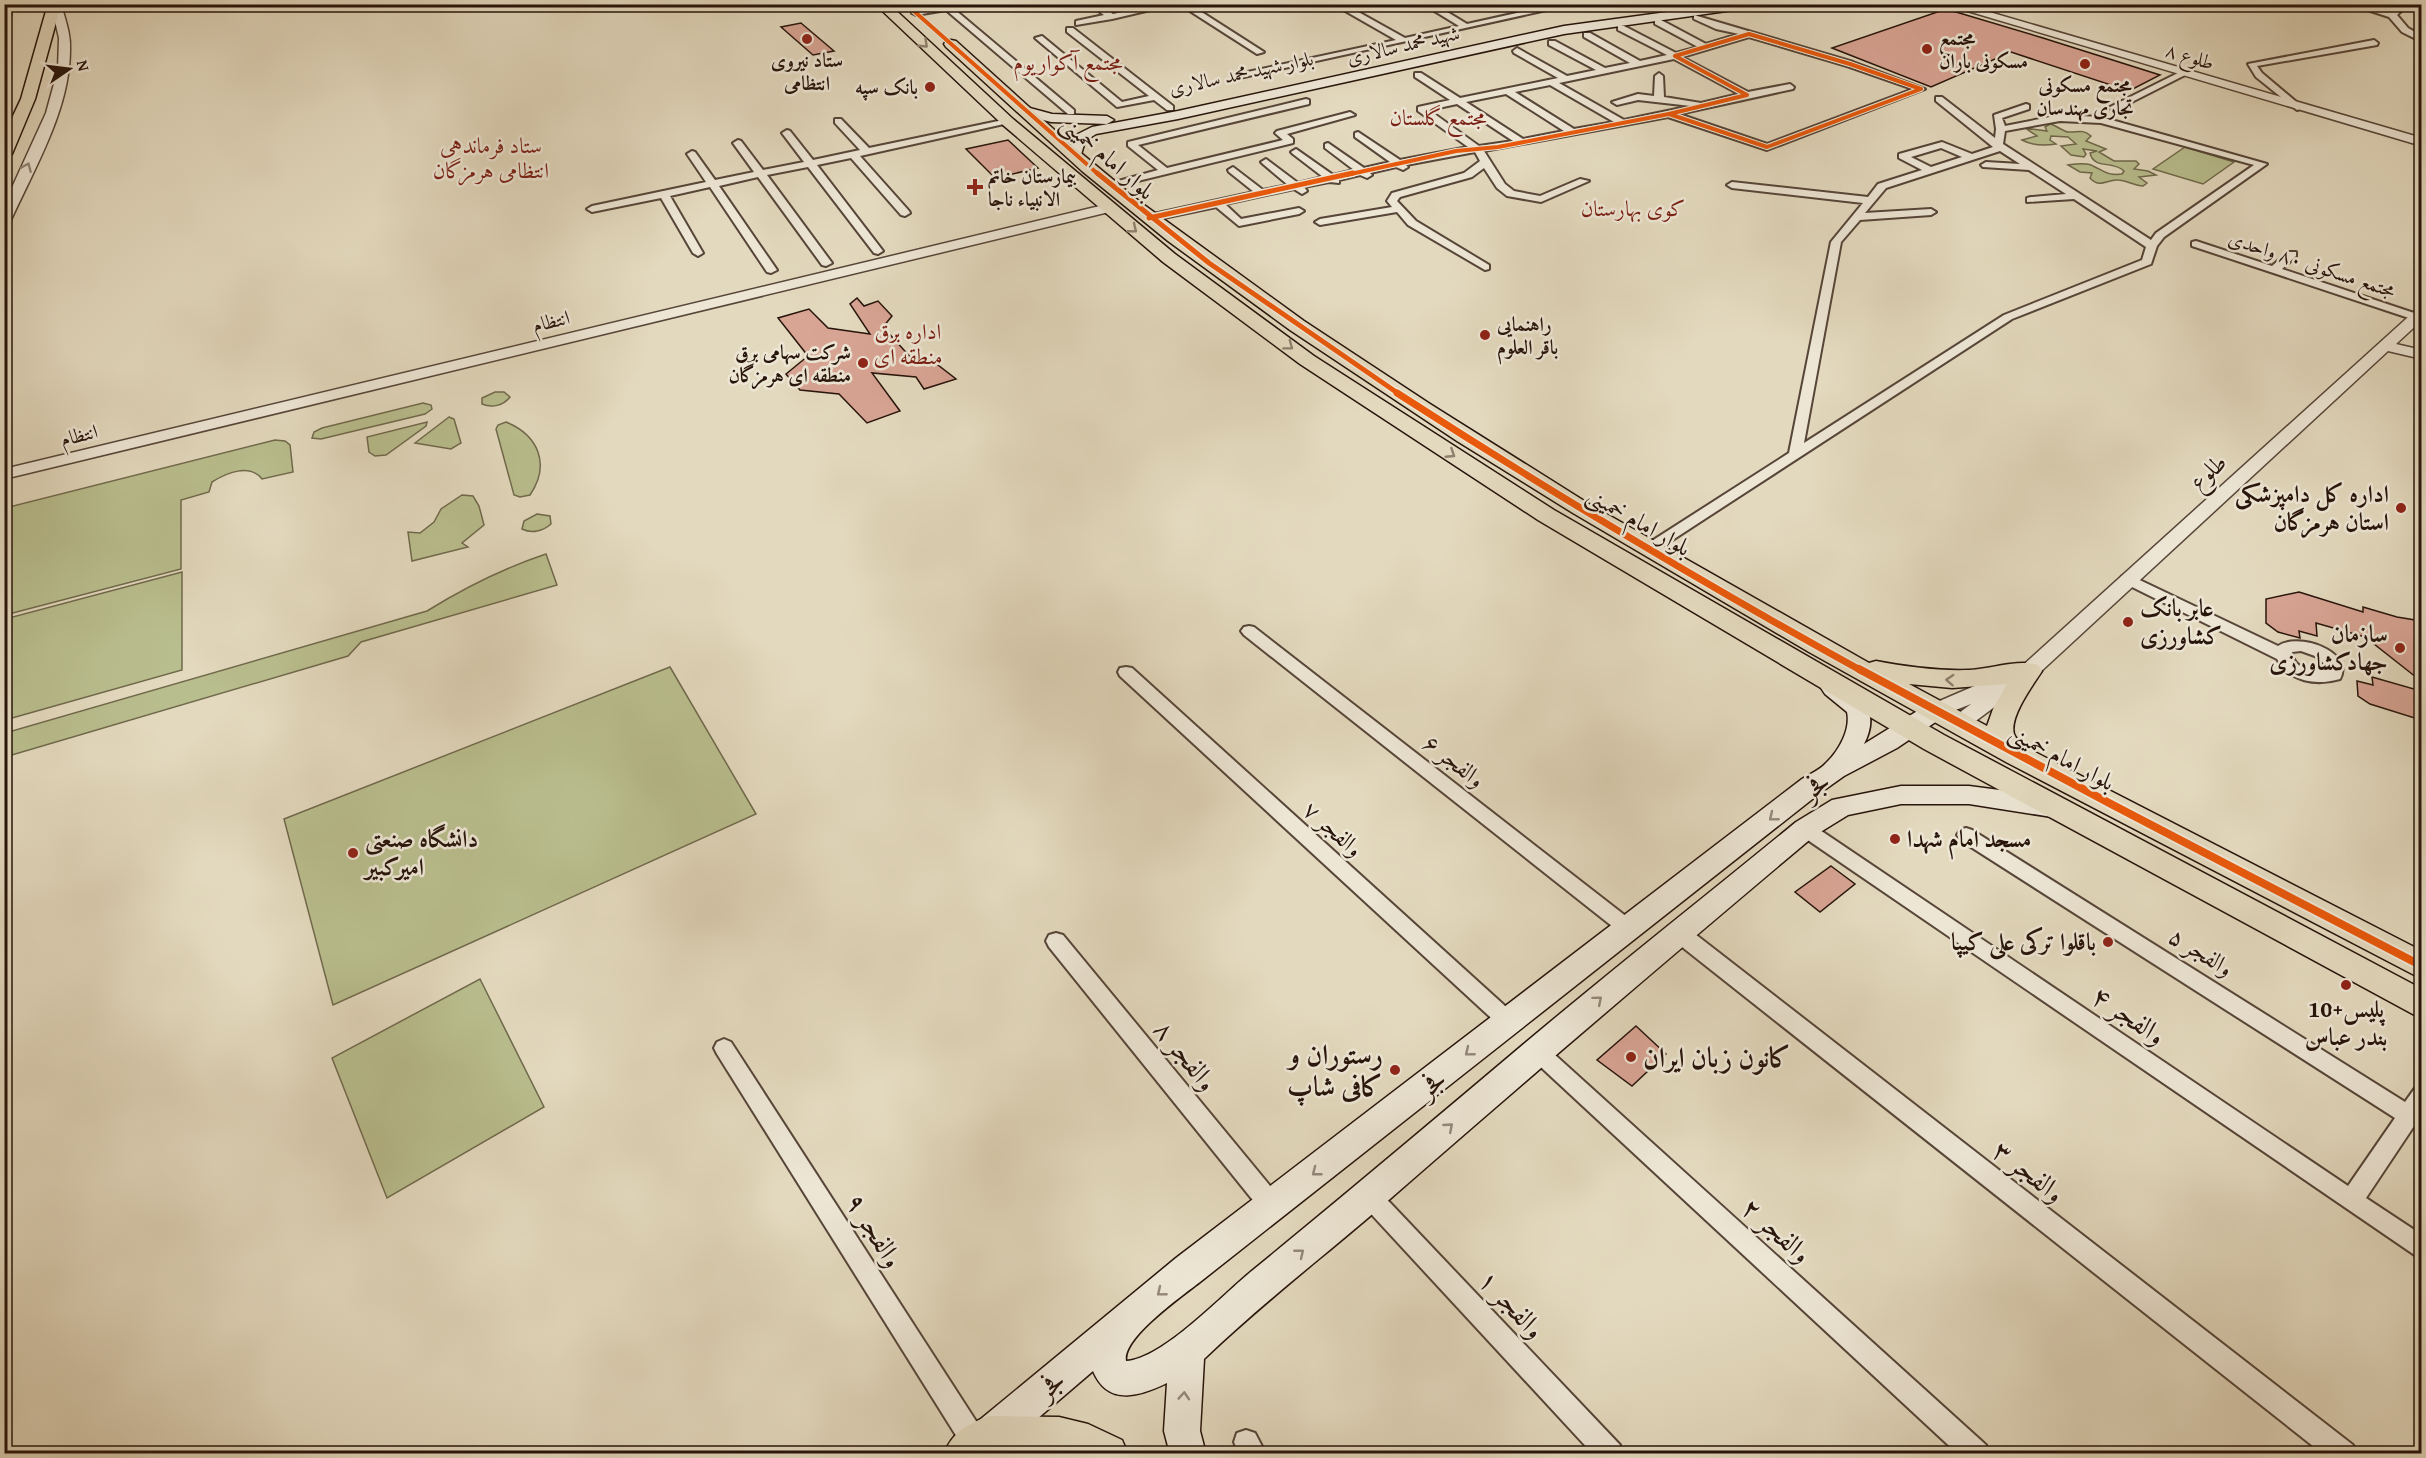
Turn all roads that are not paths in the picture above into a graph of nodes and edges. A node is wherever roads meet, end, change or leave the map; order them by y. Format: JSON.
{"nodes":[{"id":1,"x":6,"y":4,"type":"edge"},
{"id":2,"x":55,"y":4,"type":"edge"},
{"id":3,"x":881,"y":4,"type":"edge"},
{"id":4,"x":962,"y":4,"type":"edge"},
{"id":5,"x":1093,"y":4,"type":"edge"},
{"id":6,"x":1172,"y":4,"type":"edge"},
{"id":7,"x":1183,"y":4,"type":"edge"},
{"id":8,"x":1337,"y":4,"type":"edge"},
{"id":9,"x":1427,"y":4,"type":"edge"},
{"id":10,"x":1539,"y":4,"type":"edge"},
{"id":11,"x":1570,"y":4,"type":"edge"},
{"id":12,"x":1713,"y":4,"type":"edge"},
{"id":13,"x":1755,"y":4,"type":"edge"},
{"id":14,"x":1949,"y":4,"type":"edge"},
{"id":15,"x":2354,"y":4,"type":"edge"},
{"id":16,"x":2401,"y":5,"type":"edge"},
{"id":17,"x":947,"y":7,"type":"junction"},
{"id":18,"x":911,"y":9,"type":"edge"},
{"id":19,"x":1548,"y":9,"type":"junction"},
{"id":20,"x":2392,"y":15,"type":"junction"},
{"id":21,"x":4,"y":16,"type":"edge"},
{"id":22,"x":1112,"y":16,"type":"junction"},
{"id":23,"x":1697,"y":17,"type":"dead end"},
{"id":24,"x":1658,"y":22,"type":"dead end"},
{"id":25,"x":1079,"y":23,"type":"dead end"},
{"id":26,"x":1466,"y":27,"type":"junction"},
{"id":27,"x":1621,"y":28,"type":"dead end"},
{"id":28,"x":1070,"y":30,"type":"dead end"},
{"id":29,"x":1749,"y":34,"type":"junction"},
{"id":30,"x":1587,"y":35,"type":"dead end"},
{"id":31,"x":1039,"y":38,"type":"dead end"},
{"id":32,"x":2421,"y":40,"type":"edge"},
{"id":33,"x":1404,"y":41,"type":"junction"},
{"id":34,"x":1552,"y":43,"type":"dead end"},
{"id":35,"x":2374,"y":43,"type":"dead end"},
{"id":36,"x":1705,"y":47,"type":"junction"},
{"id":37,"x":1517,"y":51,"type":"dead end"},
{"id":38,"x":1260,"y":52,"type":"dead end"},
{"id":39,"x":1676,"y":56,"type":"junction"},
{"id":40,"x":1639,"y":64,"type":"junction"},
{"id":41,"x":1604,"y":71,"type":"junction"},
{"id":42,"x":2185,"y":73,"type":"junction"},
{"id":43,"x":1418,"y":75,"type":"dead end"},
{"id":44,"x":1659,"y":76,"type":"dead end"},
{"id":45,"x":1238,"y":77,"type":"dead end"},
{"id":46,"x":1566,"y":79,"type":"junction"},
{"id":47,"x":1551,"y":82,"type":"junction"},
{"id":48,"x":1790,"y":87,"type":"dead end"},
{"id":49,"x":1507,"y":91,"type":"junction"},
{"id":50,"x":1747,"y":95,"type":"junction"},
{"id":51,"x":1156,"y":97,"type":"junction"},
{"id":52,"x":1659,"y":98,"type":"junction"},
{"id":53,"x":1939,"y":99,"type":"dead end"},
{"id":54,"x":1460,"y":101,"type":"junction"},
{"id":55,"x":1306,"y":102,"type":"dead end"},
{"id":56,"x":1617,"y":102,"type":"dead end"},
{"id":57,"x":1704,"y":105,"type":"junction"},
{"id":58,"x":2026,"y":106,"type":"dead end"},
{"id":59,"x":2297,"y":107,"type":"junction"},
{"id":60,"x":2114,"y":108,"type":"dead end"},
{"id":61,"x":1071,"y":112,"type":"dead end"},
{"id":62,"x":1174,"y":112,"type":"junction"},
{"id":63,"x":1669,"y":114,"type":"junction"},
{"id":64,"x":1350,"y":115,"type":"dead end"},
{"id":65,"x":1017,"y":116,"type":"junction"},
{"id":66,"x":838,"y":121,"type":"dead end"},
{"id":67,"x":1623,"y":123,"type":"junction"},
{"id":68,"x":1267,"y":124,"type":"junction"},
{"id":69,"x":2001,"y":129,"type":"junction"},
{"id":70,"x":1572,"y":132,"type":"junction"},
{"id":71,"x":787,"y":133,"type":"dead end"},
{"id":72,"x":1358,"y":135,"type":"dead end"},
{"id":73,"x":1521,"y":142,"type":"junction"},
{"id":74,"x":2421,"y":142,"type":"edge"},
{"id":75,"x":738,"y":143,"type":"dead end"},
{"id":76,"x":1998,"y":145,"type":"junction"},
{"id":77,"x":1328,"y":146,"type":"dead end"},
{"id":78,"x":1478,"y":150,"type":"junction"},
{"id":79,"x":866,"y":152,"type":"junction"},
{"id":80,"x":1296,"y":152,"type":"dead end"},
{"id":81,"x":4,"y":154,"type":"edge"},
{"id":82,"x":692,"y":154,"type":"dead end"},
{"id":83,"x":853,"y":154,"type":"junction"},
{"id":84,"x":1075,"y":155,"type":"junction"},
{"id":85,"x":1971,"y":157,"type":"junction"},
{"id":86,"x":1266,"y":162,"type":"dead end"},
{"id":87,"x":1486,"y":162,"type":"junction"},
{"id":88,"x":809,"y":164,"type":"junction"},
{"id":89,"x":1986,"y":165,"type":"dead end"},
{"id":90,"x":1403,"y":166,"type":"junction"},
{"id":91,"x":2031,"y":167,"type":"junction"},
{"id":92,"x":1164,"y":170,"type":"junction"},
{"id":93,"x":1233,"y":170,"type":"dead end"},
{"id":94,"x":1930,"y":170,"type":"junction"},
{"id":95,"x":760,"y":174,"type":"junction"},
{"id":96,"x":1367,"y":174,"type":"junction"},
{"id":97,"x":1335,"y":181,"type":"junction"},
{"id":98,"x":1584,"y":181,"type":"dead end"},
{"id":99,"x":711,"y":184,"type":"junction"},
{"id":100,"x":1109,"y":185,"type":"junction"},
{"id":101,"x":1732,"y":185,"type":"dead end"},
{"id":102,"x":1300,"y":189,"type":"junction"},
{"id":103,"x":664,"y":194,"type":"junction"},
{"id":104,"x":1262,"y":194,"type":"junction"},
{"id":105,"x":2076,"y":196,"type":"junction"},
{"id":106,"x":1868,"y":200,"type":"junction"},
{"id":107,"x":2031,"y":200,"type":"dead end"},
{"id":108,"x":1221,"y":206,"type":"junction"},
{"id":109,"x":1108,"y":208,"type":"junction"},
{"id":110,"x":592,"y":209,"type":"dead end"},
{"id":111,"x":1397,"y":209,"type":"junction"},
{"id":112,"x":1299,"y":211,"type":"dead end"},
{"id":113,"x":1930,"y":212,"type":"dead end"},
{"id":114,"x":905,"y":213,"type":"dead end"},
{"id":115,"x":1855,"y":217,"type":"junction"},
{"id":116,"x":4,"y":220,"type":"edge"},
{"id":117,"x":1153,"y":221,"type":"junction"},
{"id":118,"x":1320,"y":222,"type":"dead end"},
{"id":119,"x":2196,"y":244,"type":"dead end"},
{"id":120,"x":2152,"y":246,"type":"junction"},
{"id":121,"x":878,"y":250,"type":"dead end"},
{"id":122,"x":698,"y":253,"type":"dead end"},
{"id":123,"x":2292,"y":254,"type":"dead end"},
{"id":124,"x":826,"y":263,"type":"dead end"},
{"id":125,"x":1485,"y":267,"type":"dead end"},
{"id":126,"x":771,"y":270,"type":"dead end"},
{"id":127,"x":2274,"y":270,"type":"junction"},
{"id":128,"x":2420,"y":314,"type":"edge"},
{"id":129,"x":2390,"y":341,"type":"junction"},
{"id":130,"x":2421,"y":342,"type":"edge"},
{"id":131,"x":2421,"y":355,"type":"edge"},
{"id":132,"x":1795,"y":454,"type":"junction"},
{"id":133,"x":4,"y":474,"type":"edge"},
{"id":134,"x":1648,"y":549,"type":"junction"},
{"id":135,"x":2127,"y":579,"type":"junction"},
{"id":136,"x":1250,"y":631,"type":"dead end"},
{"id":137,"x":2283,"y":655,"type":"dead end"},
{"id":138,"x":1848,"y":665,"type":"junction"},
{"id":139,"x":2029,"y":670,"type":"junction"},
{"id":140,"x":1126,"y":672,"type":"dead end"},
{"id":141,"x":1812,"y":672,"type":"junction"},
{"id":142,"x":1935,"y":711,"type":"junction"},
{"id":143,"x":1958,"y":724,"type":"junction"},
{"id":144,"x":1921,"y":735,"type":"junction"},
{"id":145,"x":2016,"y":755,"type":"junction"},
{"id":146,"x":1835,"y":770,"type":"junction"},
{"id":147,"x":1811,"y":786,"type":"junction"},
{"id":148,"x":1841,"y":807,"type":"junction"},
{"id":149,"x":2052,"y":807,"type":"junction"},
{"id":150,"x":1805,"y":829,"type":"junction"},
{"id":151,"x":1966,"y":835,"type":"dead end"},
{"id":152,"x":1629,"y":929,"type":"junction"},
{"id":153,"x":1679,"y":933,"type":"junction"},
{"id":154,"x":1056,"y":940,"type":"dead end"},
{"id":155,"x":2421,"y":966,"type":"edge"},
{"id":156,"x":2421,"y":1005,"type":"edge"},
{"id":157,"x":1508,"y":1021,"type":"junction"},
{"id":158,"x":724,"y":1048,"type":"dead end"},
{"id":159,"x":1537,"y":1051,"type":"junction"},
{"id":160,"x":2421,"y":1095,"type":"edge"},
{"id":161,"x":2408,"y":1115,"type":"junction"},
{"id":162,"x":1369,"y":1196,"type":"junction"},
{"id":163,"x":2351,"y":1201,"type":"junction"},
{"id":164,"x":1272,"y":1206,"type":"junction"},
{"id":165,"x":2421,"y":1249,"type":"edge"},
{"id":166,"x":1131,"y":1316,"type":"junction"},
{"id":167,"x":1187,"y":1351,"type":"junction"},
{"id":168,"x":976,"y":1444,"type":"edge"},
{"id":169,"x":1108,"y":1454,"type":"edge"},
{"id":170,"x":1188,"y":1454,"type":"edge"},
{"id":171,"x":1611,"y":1454,"type":"edge"},
{"id":172,"x":1977,"y":1454,"type":"edge"},
{"id":173,"x":2344,"y":1454,"type":"edge"}],
"edges":[{"from":1,"to":21,"type":"main road"},
{"from":2,"to":81,"type":"main road"},
{"from":116,"to":2,"type":"street","one_way":true},
{"from":3,"to":65,"type":"main road","name":"بلوار امام خمینی","one_way":true},
{"from":4,"to":17,"type":"street"},
{"from":5,"to":22,"type":"street"},
{"from":6,"to":22,"type":"street"},
{"from":7,"to":38,"type":"street"},
{"from":8,"to":33,"type":"street"},
{"from":9,"to":26,"type":"street"},
{"from":10,"to":19,"type":"street"},
{"from":11,"to":19,"type":"street"},
{"from":12,"to":62,"type":"main road","name":"بلوار شهید محمد سالاری"},
{"from":13,"to":62,"type":"main road","name":"شهید محمد سالاری"},
{"from":14,"to":42,"type":"street","name":"طلوع ۸"},
{"from":15,"to":20,"type":"street"},
{"from":16,"to":20,"type":"street"},
{"from":17,"to":18,"type":"street"},
{"from":17,"to":61,"type":"street"},
{"from":18,"to":65,"type":"main road","name":"بلوار امام خمینی"},
{"from":19,"to":26,"type":"street"},
{"from":20,"to":32,"type":"street"},
{"from":22,"to":25,"type":"street"},
{"from":23,"to":29,"type":"street"},
{"from":24,"to":36,"type":"street"},
{"from":26,"to":33,"type":"street"},
{"from":27,"to":39,"type":"street"},
{"from":28,"to":51,"type":"street"},
{"from":29,"to":36,"type":"street"},
{"from":29,"to":63,"type":"street"},
{"from":30,"to":40,"type":"street"},
{"from":31,"to":51,"type":"street"},
{"from":33,"to":45,"type":"street"},
{"from":34,"to":41,"type":"street"},
{"from":35,"to":59,"type":"street"},
{"from":36,"to":39,"type":"street"},
{"from":37,"to":46,"type":"street"},
{"from":39,"to":40,"type":"street"},
{"from":39,"to":50,"type":"street"},
{"from":40,"to":41,"type":"street"},
{"from":41,"to":46,"type":"street"},
{"from":42,"to":59,"type":"street","name":"طلوع ۸"},
{"from":42,"to":60,"type":"street"},
{"from":43,"to":54,"type":"street"},
{"from":44,"to":52,"type":"street"},
{"from":46,"to":47,"type":"street"},
{"from":47,"to":49,"type":"street"},
{"from":47,"to":67,"type":"street"},
{"from":48,"to":50,"type":"street"},
{"from":49,"to":54,"type":"street"},
{"from":49,"to":70,"type":"street"},
{"from":50,"to":57,"type":"street"},
{"from":51,"to":62,"type":"street"},
{"from":52,"to":56,"type":"street"},
{"from":52,"to":57,"type":"street"},
{"from":53,"to":76,"type":"street"},
{"from":54,"to":73,"type":"street"},
{"from":54,"to":78,"type":"street"},
{"from":55,"to":68,"type":"street"},
{"from":57,"to":63,"type":"street"},
{"from":58,"to":69,"type":"street"},
{"from":59,"to":74,"type":"street","name":"طلوع ۸"},
{"from":62,"to":65,"type":"main road","name":"بلوار شهید محمد سالاری"},
{"from":62,"to":84,"type":"main road","name":"شهید محمد سالاری"},
{"from":63,"to":67,"type":"street"},
{"from":64,"to":68,"type":"street"},
{"from":65,"to":79,"type":"street"},
{"from":65,"to":84,"type":"main road","name":"بلوار امام خمینی"},
{"from":65,"to":109,"type":"main road","name":"بلوار امام خمینی"},
{"from":66,"to":79,"type":"street"},
{"from":67,"to":70,"type":"street"},
{"from":68,"to":92,"type":"street"},
{"from":68,"to":92,"type":"street"},
{"from":69,"to":76,"type":"street"},
{"from":69,"to":120,"type":"street"},
{"from":70,"to":73,"type":"street"},
{"from":71,"to":88,"type":"street"},
{"from":72,"to":90,"type":"street"},
{"from":73,"to":78,"type":"street"},
{"from":75,"to":95,"type":"street"},
{"from":76,"to":85,"type":"street"},
{"from":76,"to":91,"type":"street"},
{"from":77,"to":96,"type":"street"},
{"from":78,"to":87,"type":"street"},
{"from":78,"to":90,"type":"street"},
{"from":79,"to":83,"type":"street"},
{"from":80,"to":97,"type":"street"},
{"from":82,"to":99,"type":"street"},
{"from":83,"to":88,"type":"street"},
{"from":83,"to":114,"type":"street"},
{"from":84,"to":100,"type":"main road","name":"بلوار امام خمینی"},
{"from":85,"to":94,"type":"street"},
{"from":85,"to":94,"type":"street"},
{"from":86,"to":102,"type":"street"},
{"from":87,"to":98,"type":"street"},
{"from":87,"to":111,"type":"street"},
{"from":88,"to":95,"type":"street"},
{"from":88,"to":121,"type":"street"},
{"from":89,"to":91,"type":"street"},
{"from":90,"to":96,"type":"street"},
{"from":91,"to":105,"type":"street"},
{"from":92,"to":100,"type":"street"},
{"from":93,"to":104,"type":"street"},
{"from":94,"to":106,"type":"street"},
{"from":95,"to":99,"type":"street"},
{"from":95,"to":124,"type":"street"},
{"from":96,"to":97,"type":"street"},
{"from":97,"to":102,"type":"street"},
{"from":99,"to":103,"type":"street"},
{"from":99,"to":126,"type":"street"},
{"from":100,"to":117,"type":"main road","name":"بلوار امام خمینی"},
{"from":101,"to":106,"type":"street"},
{"from":102,"to":104,"type":"street"},
{"from":102,"to":108,"type":"street"},
{"from":103,"to":110,"type":"street"},
{"from":103,"to":122,"type":"street"},
{"from":104,"to":108,"type":"street"},
{"from":105,"to":107,"type":"street"},
{"from":105,"to":120,"type":"street"},
{"from":106,"to":115,"type":"street"},
{"from":108,"to":112,"type":"street"},
{"from":108,"to":117,"type":"street"},
{"from":109,"to":133,"type":"street","name":"انتظام"},
{"from":109,"to":141,"type":"main road","name":"بلوار امام خمینی","one_way":true},
{"from":111,"to":118,"type":"street"},
{"from":111,"to":125,"type":"street"},
{"from":113,"to":115,"type":"street"},
{"from":115,"to":132,"type":"street"},
{"from":117,"to":134,"type":"main road","name":"بلوار امام خمینی"},
{"from":119,"to":127,"type":"street","name":"مجتمع مسکونی ۸۰ واحدی"},
{"from":120,"to":132,"type":"street"},
{"from":123,"to":127,"type":"street"},
{"from":127,"to":128,"type":"street","name":"مجتمع مسکونی ۸۰ واحدی"},
{"from":128,"to":129,"type":"street","name":"طلوع"},
{"from":129,"to":130,"type":"street"},
{"from":129,"to":131,"type":"street"},
{"from":129,"to":135,"type":"street","name":"طلوع"},
{"from":132,"to":134,"type":"street"},
{"from":134,"to":138,"type":"main road","name":"بلوار امام خمینی"},
{"from":135,"to":137,"type":"street"},
{"from":135,"to":139,"type":"street","name":"طلوع"},
{"from":136,"to":152,"type":"street","name":"والفجر ۶"},
{"from":139,"to":138,"type":"main road","one_way":true},
{"from":138,"to":142,"type":"main road","name":"بلوار امام خمینی"},
{"from":139,"to":142,"type":"street","name":"طلوع"},
{"from":139,"to":143,"type":"street","name":"طلوع"},
{"from":139,"to":145,"type":"main road"},
{"from":140,"to":157,"type":"street","name":"والفجر ۷"},
{"from":141,"to":144,"type":"main road","name":"بلوار امام خمینی"},
{"from":141,"to":146,"type":"main road"},
{"from":142,"to":143,"type":"main road","name":"بلوار امام خمینی"},
{"from":142,"to":144,"type":"main road"},
{"from":143,"to":144,"type":"main road"},
{"from":143,"to":145,"type":"main road","name":"بلوار امام خمینی"},
{"from":144,"to":146,"type":"main road","name":"فجر"},
{"from":144,"to":149,"type":"main road","name":"بلوار امام خمینی"},
{"from":145,"to":155,"type":"main road","name":"بلوار امام خمینی"},
{"from":146,"to":147,"type":"main road","name":"فجر"},
{"from":147,"to":148,"type":"main road"},
{"from":147,"to":152,"type":"main road","name":"فجر","one_way":true},
{"from":148,"to":149,"type":"main road","name":"فجر"},
{"from":148,"to":150,"type":"main road","name":"فجر"},
{"from":149,"to":156,"type":"main road","name":"بلوار امام خمینی"},
{"from":150,"to":153,"type":"main road","name":"فجر"},
{"from":150,"to":163,"type":"street","name":"والفجر ۴"},
{"from":151,"to":161,"type":"street","name":"والفجر ۵"},
{"from":152,"to":157,"type":"main road","name":"فجر"},
{"from":159,"to":153,"type":"main road","name":"فجر","one_way":true},
{"from":153,"to":173,"type":"street","name":"والفجر ۳"},
{"from":154,"to":164,"type":"street","name":"والفجر ۸"},
{"from":157,"to":164,"type":"main road","name":"فجر","one_way":true},
{"from":158,"to":168,"type":"street","name":"والفجر ۹"},
{"from":162,"to":159,"type":"main road","name":"فجر","one_way":true},
{"from":159,"to":172,"type":"street","name":"والفجر ۲"},
{"from":160,"to":161,"type":"street"},
{"from":161,"to":163,"type":"street"},
{"from":167,"to":162,"type":"main road","name":"فجر","one_way":true},
{"from":162,"to":171,"type":"street","name":"والفجر ۱"},
{"from":163,"to":165,"type":"street","name":"والفجر ۴"},
{"from":164,"to":166,"type":"main road","name":"فجر","one_way":true},
{"from":166,"to":167,"type":"main road","name":"فجر"},
{"from":166,"to":168,"type":"main road","name":"فجر"},
{"from":170,"to":167,"type":"main road","one_way":true},
{"from":168,"to":169,"type":"main road"}]}
